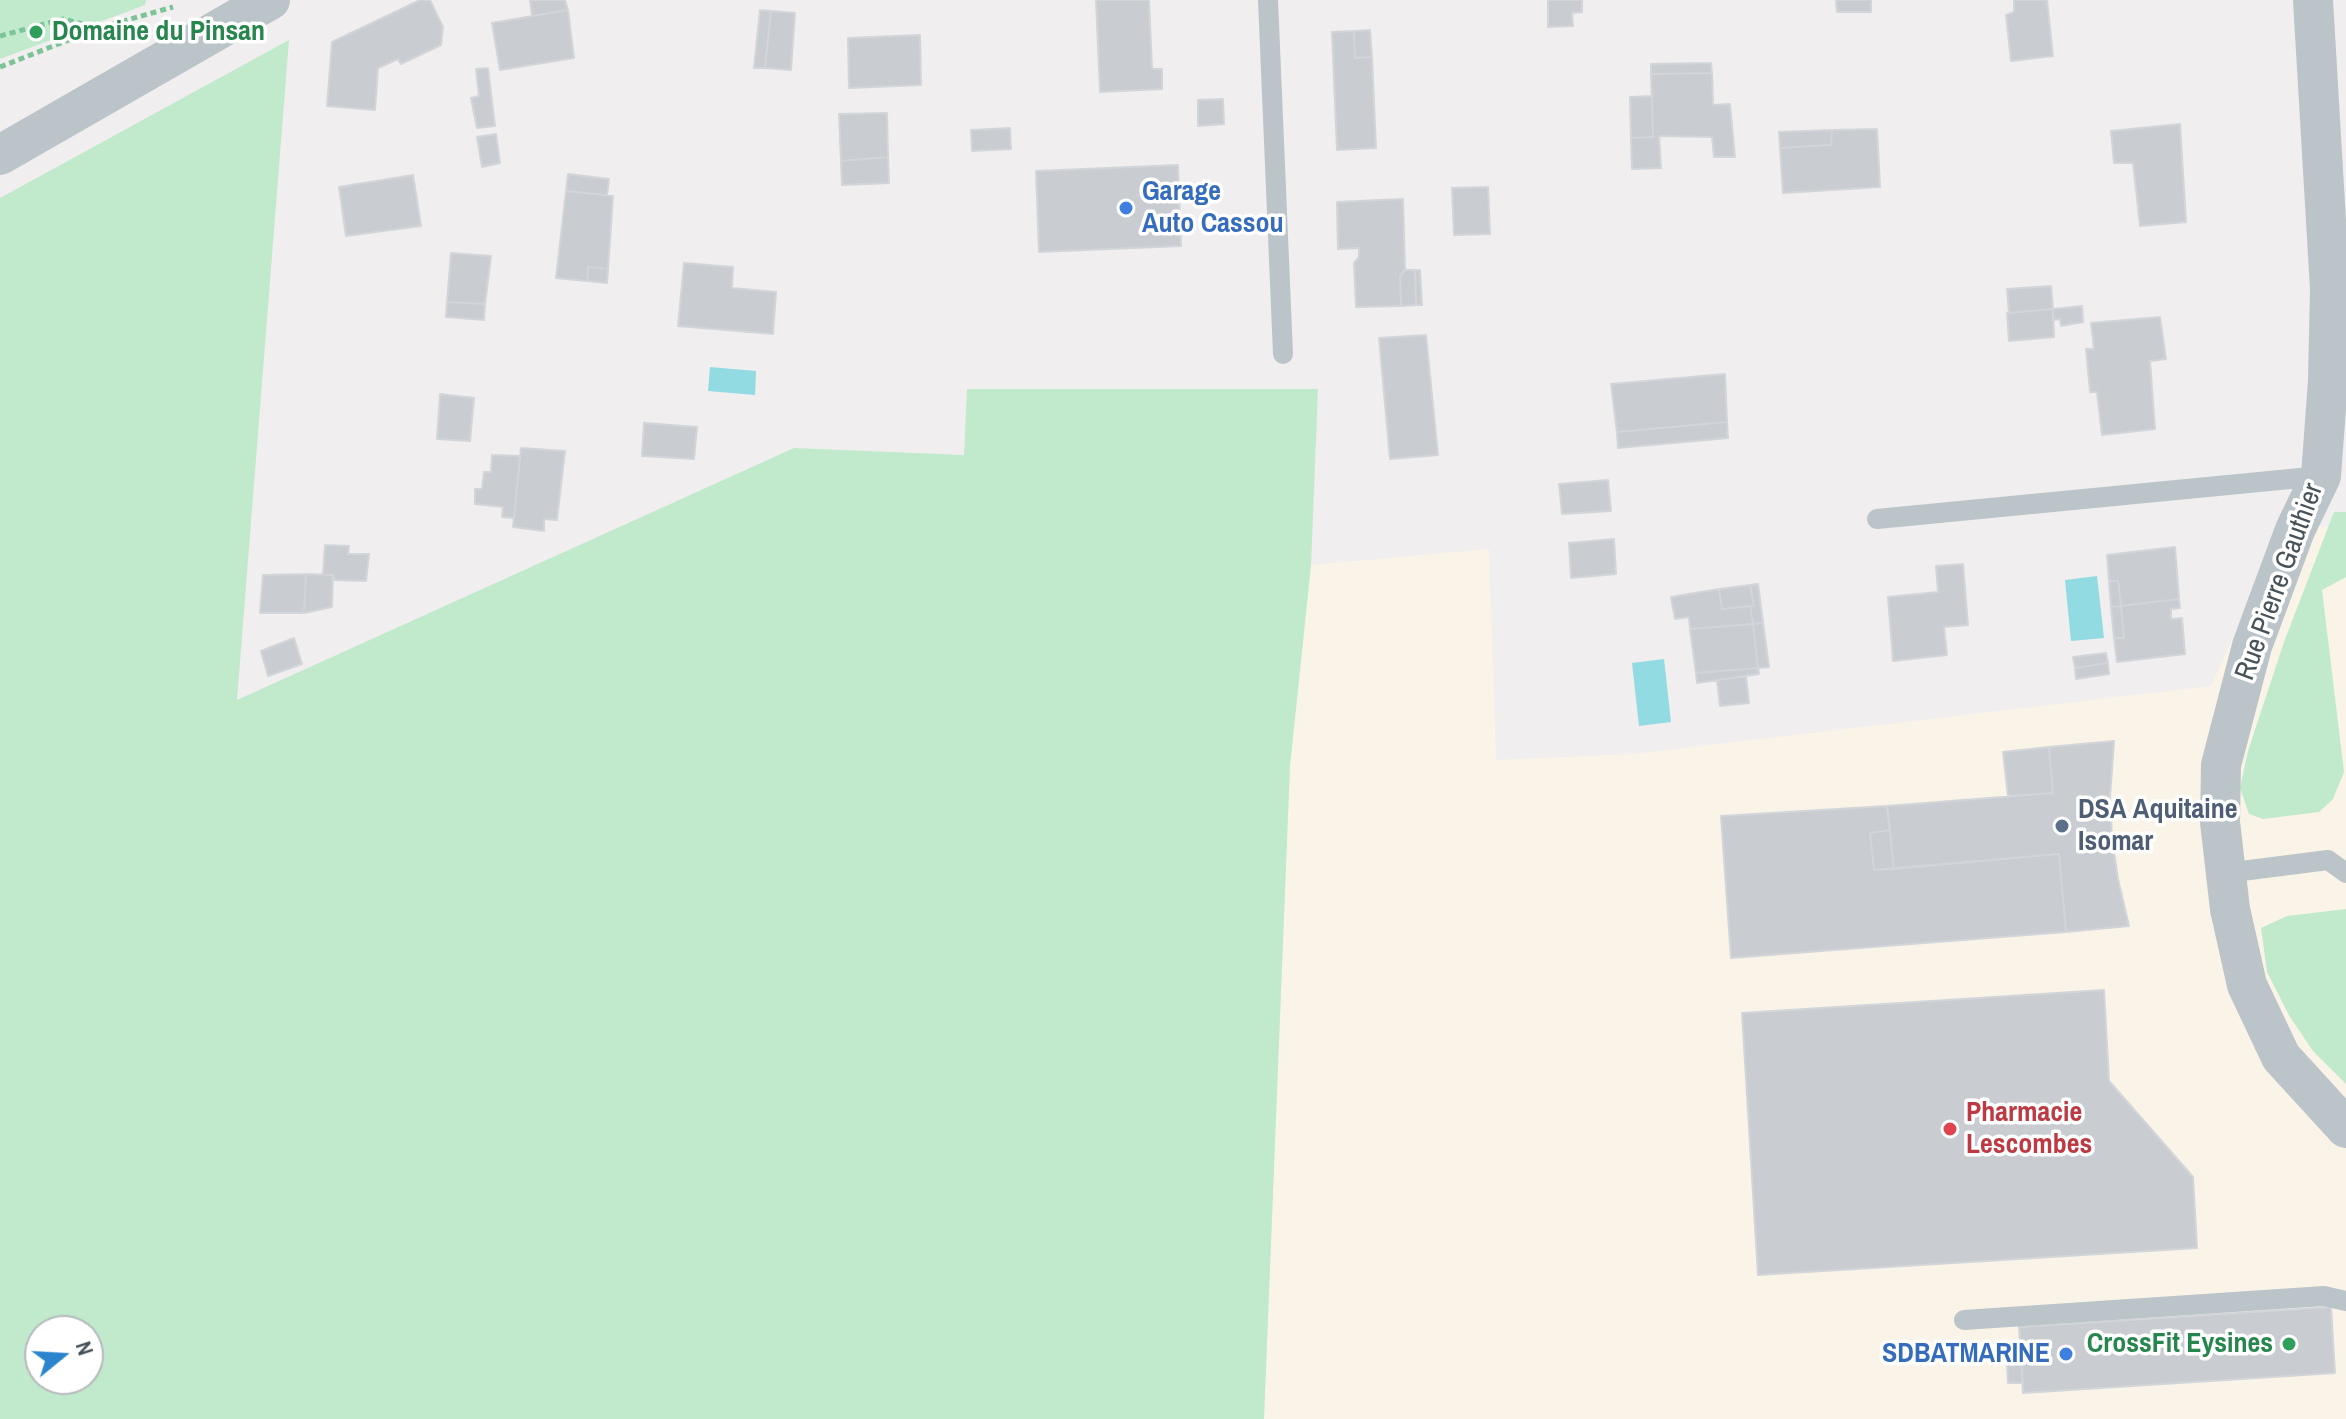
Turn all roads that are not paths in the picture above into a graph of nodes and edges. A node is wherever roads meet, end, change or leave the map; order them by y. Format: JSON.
{"nodes":[{"id":1,"x":270,"y":0,"type":"edge"},
{"id":2,"x":1268,"y":0,"type":"edge"},
{"id":3,"x":2313,"y":0,"type":"edge"},
{"id":4,"x":0,"y":155,"type":"edge"},
{"id":5,"x":2338,"y":288,"type":"edge"},
{"id":6,"x":1283,"y":354,"type":"dead end"},
{"id":7,"x":2321,"y":476,"type":"junction"},
{"id":8,"x":1877,"y":519,"type":"dead end"},
{"id":9,"x":2226,"y":873,"type":"junction"},
{"id":10,"x":2346,"y":873,"type":"edge"},
{"id":11,"x":2346,"y":1128,"type":"edge"},
{"id":12,"x":2346,"y":1301,"type":"edge"},
{"id":13,"x":1964,"y":1320,"type":"dead end"}],
"edges":[{"from":1,"to":4,"type":"street"},
{"from":2,"to":6,"type":"lane"},
{"from":3,"to":5,"type":"street","name":"Rue Pierre Gauthier"},
{"from":5,"to":7,"type":"street","name":"Rue Pierre Gauthier"},
{"from":7,"to":8,"type":"lane"},
{"from":7,"to":9,"type":"street","name":"Rue Pierre Gauthier"},
{"from":9,"to":10,"type":"lane"},
{"from":9,"to":11,"type":"street","name":"Rue Pierre Gauthier"},
{"from":12,"to":13,"type":"lane"}]}
